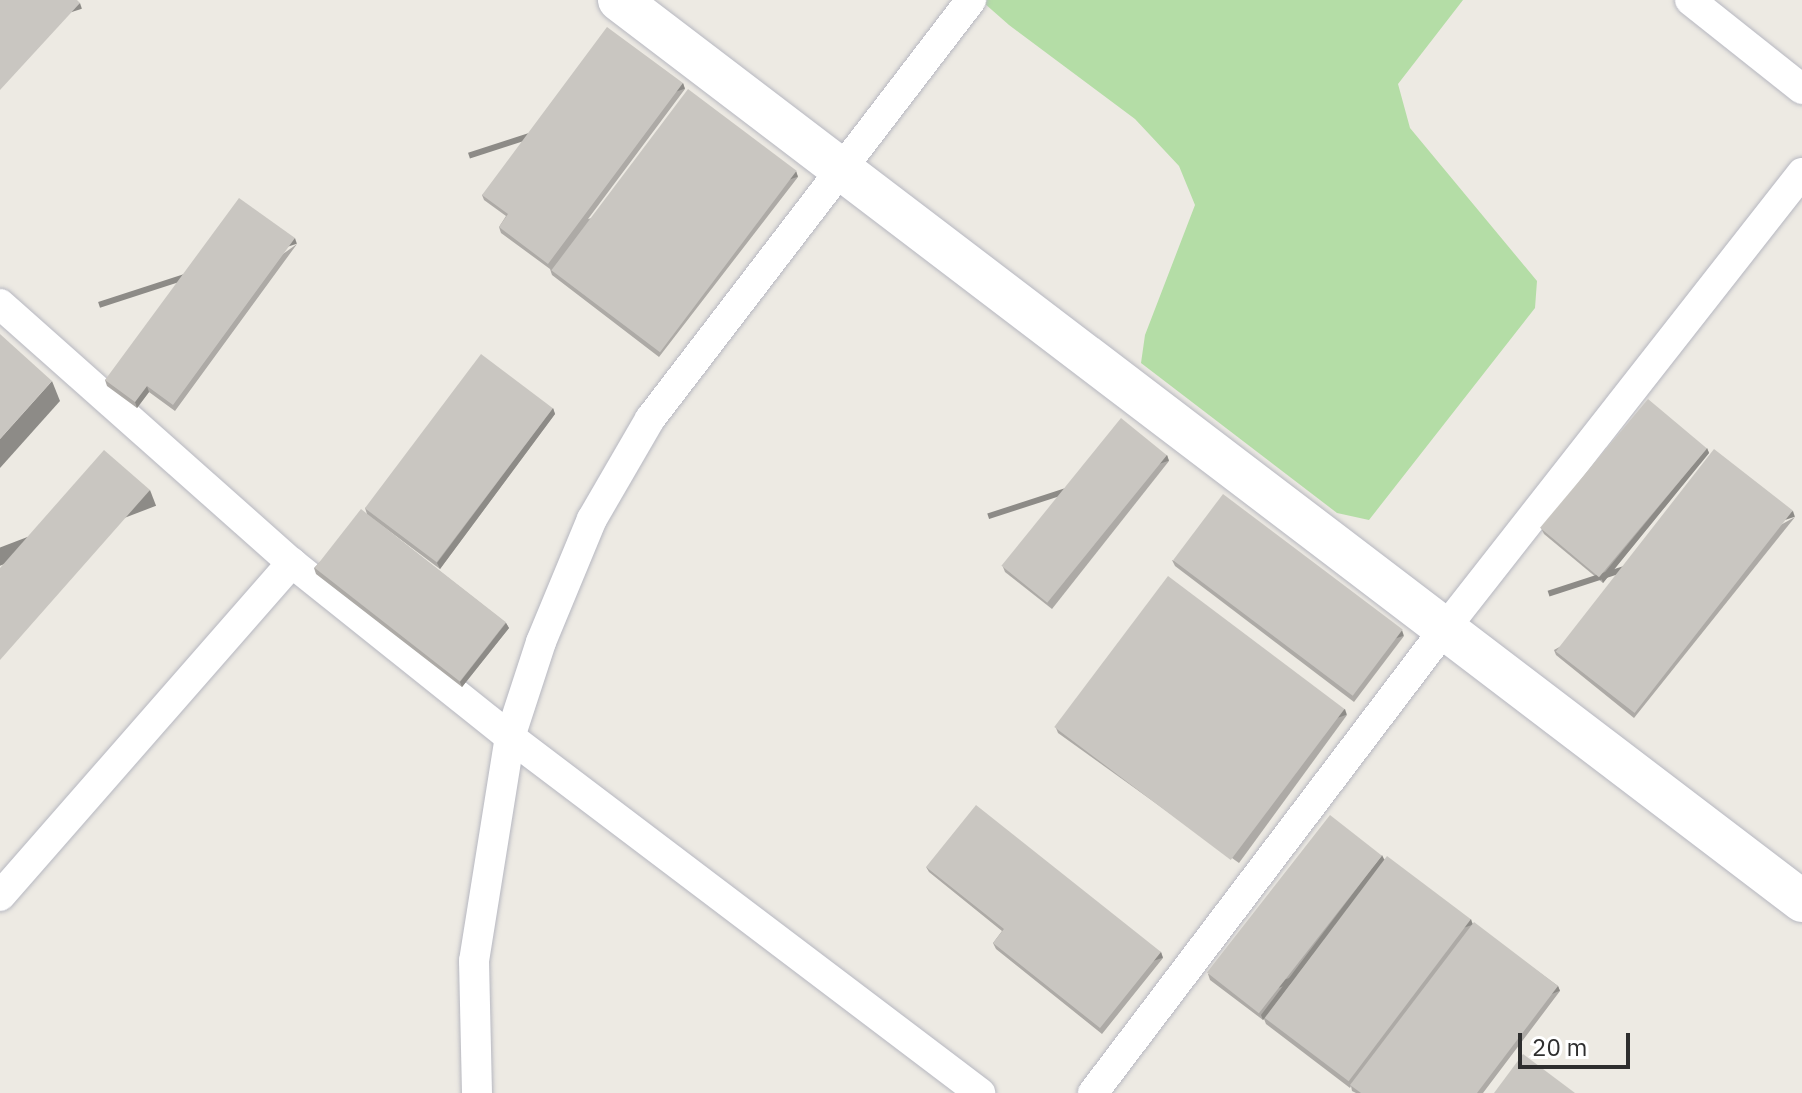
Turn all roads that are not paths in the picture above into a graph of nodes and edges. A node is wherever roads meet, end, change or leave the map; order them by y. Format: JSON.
{"nodes":[{"id":1,"x":619,"y":0,"type":"edge"},
{"id":2,"x":971,"y":0,"type":"edge"},
{"id":3,"x":1690,"y":0,"type":"edge"},
{"id":4,"x":1802,"y":89,"type":"edge"},
{"id":5,"x":843,"y":172,"type":"junction"},
{"id":6,"x":1802,"y":173,"type":"edge"},
{"id":7,"x":0,"y":304,"type":"edge"},
{"id":8,"x":292,"y":563,"type":"junction"},
{"id":9,"x":1443,"y":631,"type":"junction"},
{"id":10,"x":510,"y":737,"type":"junction"},
{"id":11,"x":0,"y":896,"type":"edge"},
{"id":12,"x":1802,"y":901,"type":"edge"},
{"id":13,"x":477,"y":1093,"type":"edge"},
{"id":14,"x":980,"y":1093,"type":"edge"},
{"id":15,"x":1093,"y":1093,"type":"edge"}],
"edges":[{"from":1,"to":5,"type":"street"},
{"from":2,"to":5,"type":"street"},
{"from":3,"to":4,"type":"street"},
{"from":5,"to":9,"type":"street"},
{"from":5,"to":10,"type":"street"},
{"from":6,"to":9,"type":"street"},
{"from":7,"to":8,"type":"street"},
{"from":8,"to":10,"type":"street"},
{"from":8,"to":11,"type":"street"},
{"from":9,"to":12,"type":"street"},
{"from":9,"to":15,"type":"street"},
{"from":10,"to":13,"type":"street"},
{"from":10,"to":14,"type":"street"}]}
